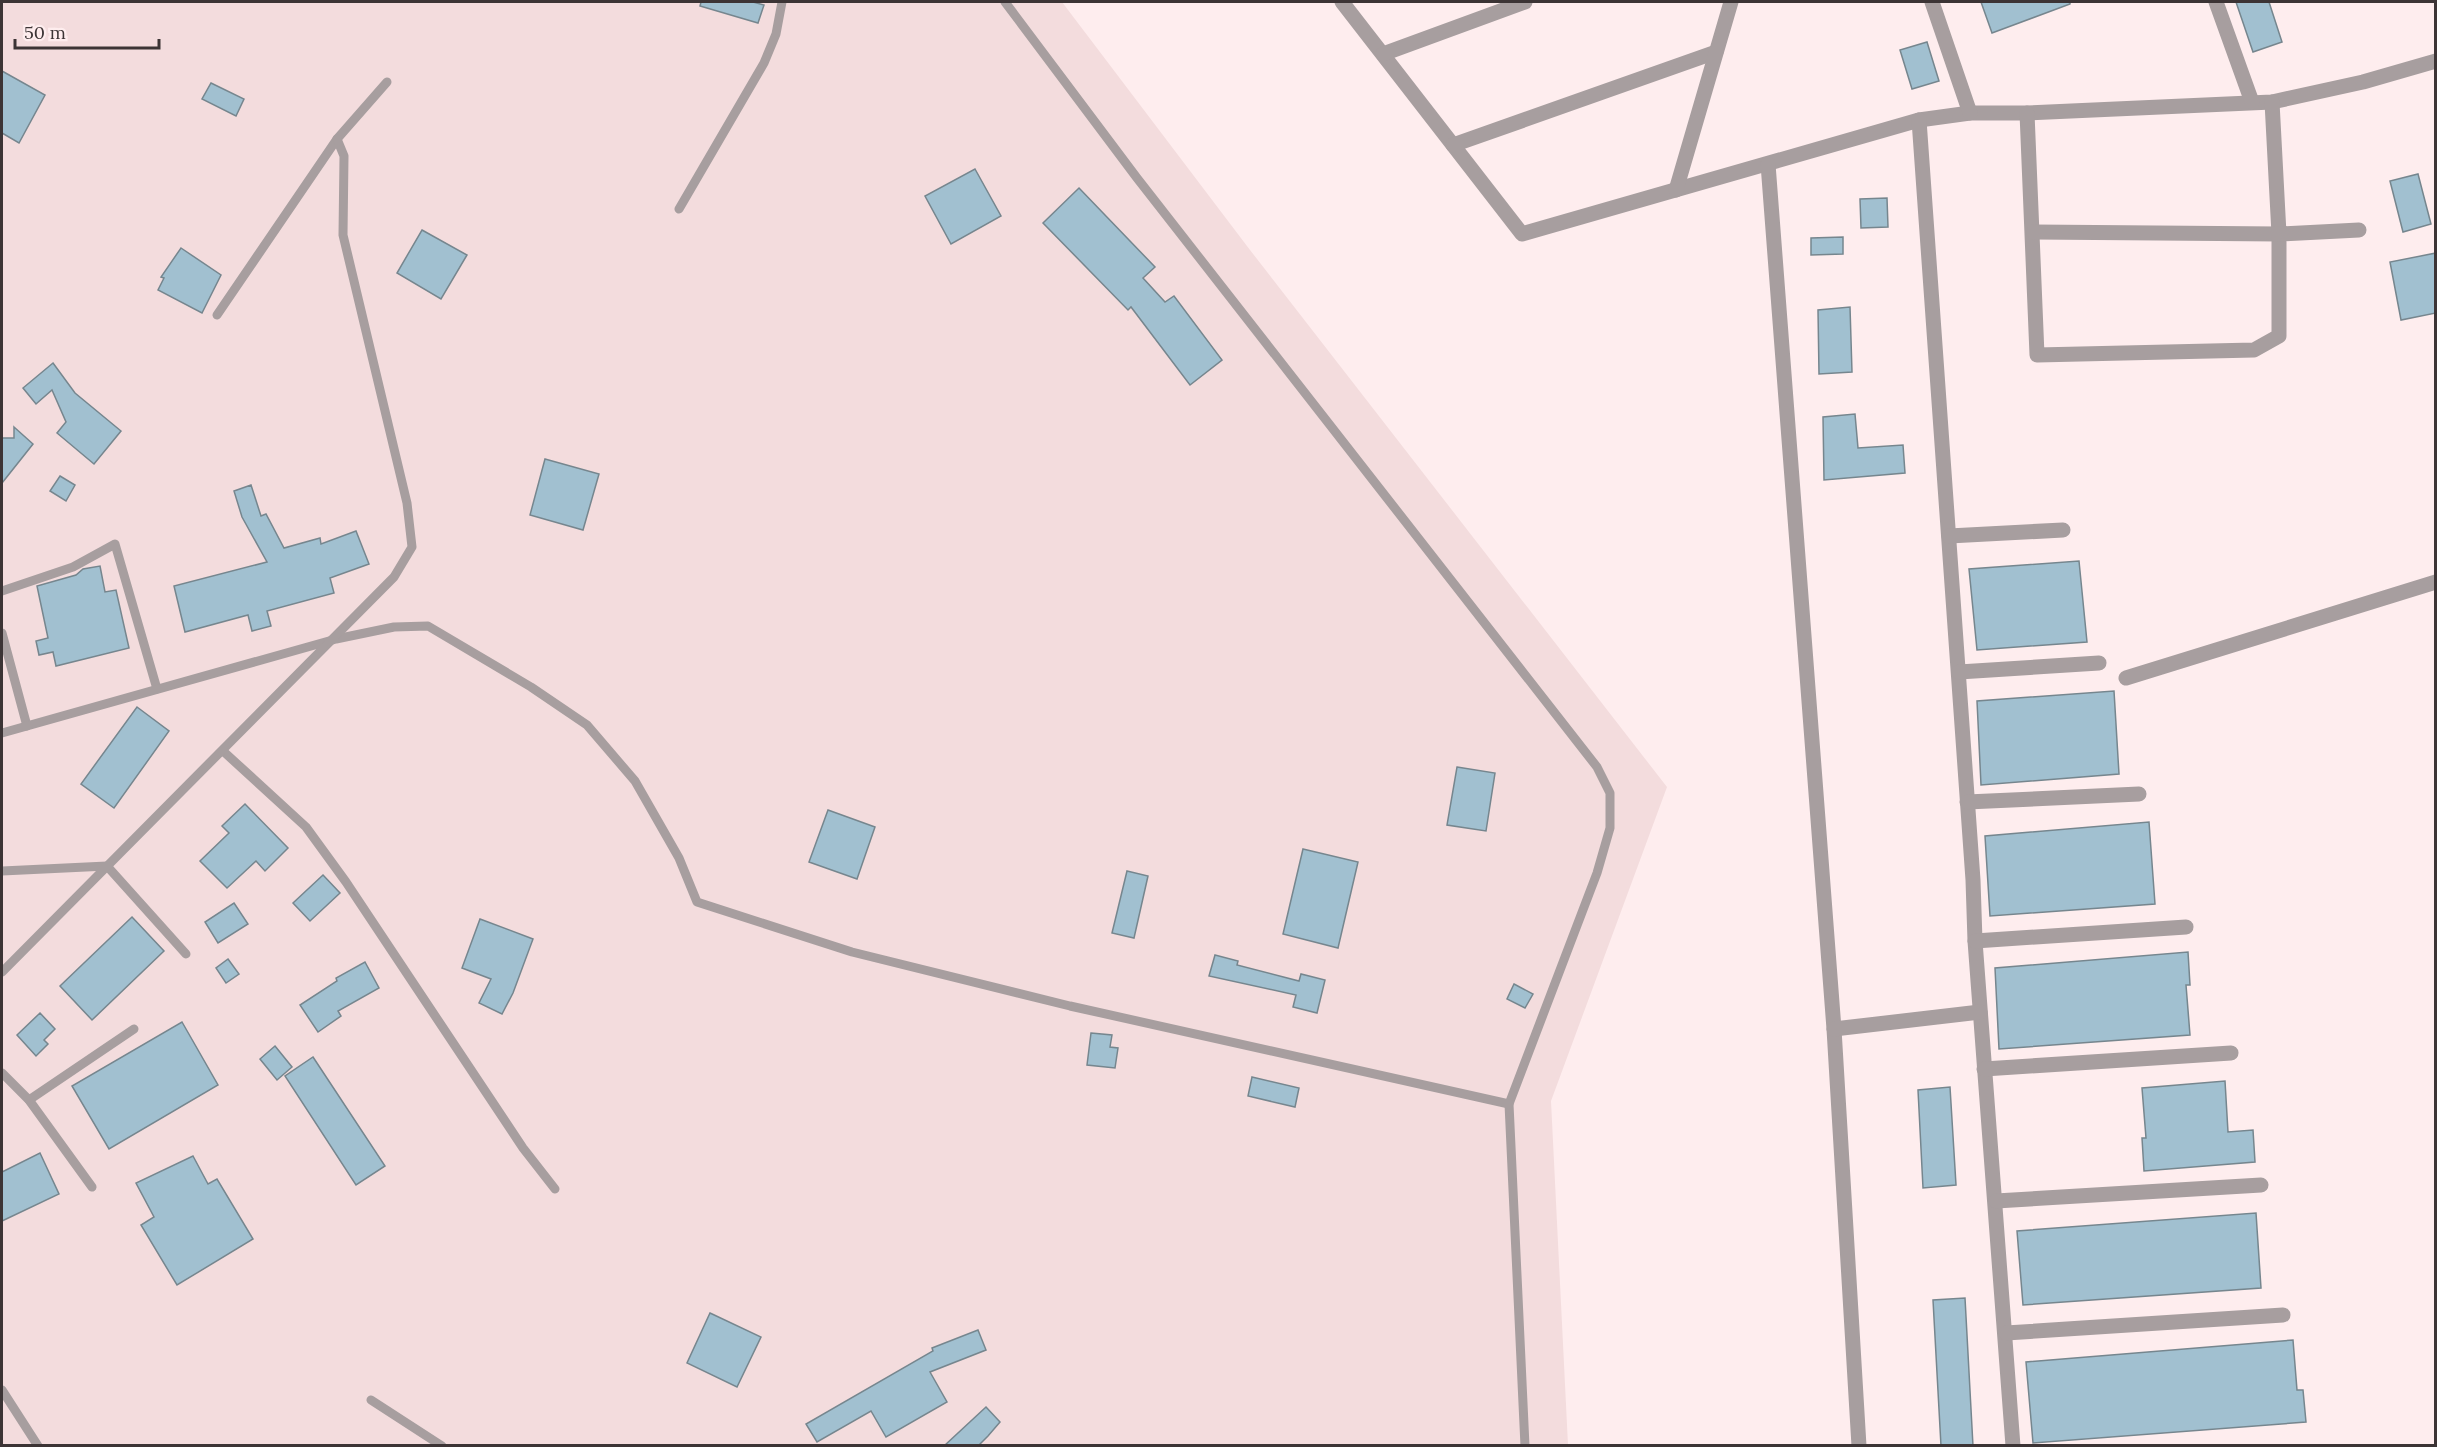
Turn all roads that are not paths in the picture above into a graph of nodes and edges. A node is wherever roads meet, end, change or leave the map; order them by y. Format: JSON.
{"nodes":[{"id":1,"x":782,"y":2,"type":"edge"},
{"id":2,"x":1005,"y":2,"type":"edge"},
{"id":3,"x":1342,"y":2,"type":"edge"},
{"id":4,"x":1525,"y":2,"type":"edge"},
{"id":5,"x":1731,"y":2,"type":"edge"},
{"id":6,"x":1932,"y":2,"type":"edge"},
{"id":7,"x":2216,"y":2,"type":"edge"},
{"id":8,"x":1716,"y":52,"type":"junction"},
{"id":9,"x":1383,"y":54,"type":"junction"},
{"id":10,"x":2436,"y":61,"type":"edge"},
{"id":11,"x":387,"y":82,"type":"dead end"},
{"id":12,"x":2252,"y":102,"type":"junction"},
{"id":13,"x":2272,"y":102,"type":"junction"},
{"id":14,"x":1970,"y":113,"type":"junction"},
{"id":15,"x":2027,"y":113,"type":"junction"},
{"id":16,"x":1919,"y":120,"type":"junction"},
{"id":17,"x":337,"y":139,"type":"junction"},
{"id":18,"x":1453,"y":146,"type":"junction"},
{"id":19,"x":1768,"y":164,"type":"junction"},
{"id":20,"x":1676,"y":190,"type":"junction"},
{"id":21,"x":679,"y":209,"type":"dead end"},
{"id":22,"x":2359,"y":230,"type":"dead end"},
{"id":23,"x":2034,"y":232,"type":"junction"},
{"id":24,"x":2279,"y":234,"type":"junction"},
{"id":25,"x":217,"y":315,"type":"dead end"},
{"id":26,"x":2063,"y":530,"type":"dead end"},
{"id":27,"x":1948,"y":536,"type":"junction"},
{"id":28,"x":2436,"y":582,"type":"edge"},
{"id":29,"x":2,"y":591,"type":"edge"},
{"id":30,"x":2,"y":633,"type":"edge"},
{"id":31,"x":336,"y":639,"type":"junction"},
{"id":32,"x":2099,"y":663,"type":"dead end"},
{"id":33,"x":1959,"y":672,"type":"junction"},
{"id":34,"x":2126,"y":678,"type":"dead end"},
{"id":35,"x":157,"y":689,"type":"junction"},
{"id":36,"x":27,"y":726,"type":"junction"},
{"id":37,"x":2,"y":733,"type":"edge"},
{"id":38,"x":224,"y":751,"type":"junction"},
{"id":39,"x":2139,"y":795,"type":"dead end"},
{"id":40,"x":1966,"y":802,"type":"junction"},
{"id":41,"x":107,"y":866,"type":"junction"},
{"id":42,"x":2,"y":871,"type":"edge"},
{"id":43,"x":2186,"y":927,"type":"dead end"},
{"id":44,"x":1974,"y":940,"type":"junction"},
{"id":45,"x":186,"y":954,"type":"dead end"},
{"id":46,"x":2,"y":972,"type":"edge"},
{"id":47,"x":1980,"y":1012,"type":"junction"},
{"id":48,"x":134,"y":1029,"type":"dead end"},
{"id":49,"x":1834,"y":1029,"type":"junction"},
{"id":50,"x":2231,"y":1053,"type":"dead end"},
{"id":51,"x":1984,"y":1069,"type":"junction"},
{"id":52,"x":2,"y":1073,"type":"edge"},
{"id":53,"x":29,"y":1100,"type":"junction"},
{"id":54,"x":1509,"y":1104,"type":"junction"},
{"id":55,"x":2261,"y":1185,"type":"dead end"},
{"id":56,"x":92,"y":1187,"type":"dead end"},
{"id":57,"x":555,"y":1189,"type":"dead end"},
{"id":58,"x":1996,"y":1201,"type":"junction"},
{"id":59,"x":2283,"y":1315,"type":"dead end"},
{"id":60,"x":2006,"y":1333,"type":"junction"},
{"id":61,"x":2,"y":1390,"type":"edge"},
{"id":62,"x":371,"y":1400,"type":"dead end"},
{"id":63,"x":38,"y":1446,"type":"edge"},
{"id":64,"x":442,"y":1446,"type":"edge"},
{"id":65,"x":1525,"y":1446,"type":"edge"},
{"id":66,"x":1859,"y":1446,"type":"edge"},
{"id":67,"x":2013,"y":1446,"type":"edge"}],
"edges":[{"from":1,"to":21,"type":"lane"},
{"from":2,"to":54,"type":"lane"},
{"from":3,"to":9,"type":"street"},
{"from":4,"to":9,"type":"street"},
{"from":5,"to":8,"type":"street"},
{"from":6,"to":14,"type":"street"},
{"from":7,"to":12,"type":"street"},
{"from":8,"to":18,"type":"street"},
{"from":8,"to":20,"type":"street"},
{"from":9,"to":18,"type":"street"},
{"from":10,"to":13,"type":"street"},
{"from":11,"to":17,"type":"lane"},
{"from":12,"to":13,"type":"street"},
{"from":12,"to":15,"type":"street"},
{"from":13,"to":24,"type":"street"},
{"from":14,"to":15,"type":"street"},
{"from":14,"to":16,"type":"street"},
{"from":15,"to":23,"type":"street"},
{"from":16,"to":19,"type":"street"},
{"from":16,"to":27,"type":"street"},
{"from":17,"to":25,"type":"lane"},
{"from":17,"to":31,"type":"lane"},
{"from":18,"to":20,"type":"street"},
{"from":19,"to":20,"type":"street"},
{"from":19,"to":49,"type":"street"},
{"from":22,"to":24,"type":"street"},
{"from":23,"to":24,"type":"street"},
{"from":23,"to":24,"type":"street"},
{"from":26,"to":27,"type":"street"},
{"from":27,"to":33,"type":"street"},
{"from":28,"to":34,"type":"street"},
{"from":29,"to":35,"type":"lane"},
{"from":30,"to":36,"type":"lane"},
{"from":31,"to":35,"type":"lane"},
{"from":31,"to":38,"type":"lane"},
{"from":31,"to":54,"type":"lane"},
{"from":32,"to":33,"type":"street"},
{"from":33,"to":40,"type":"street"},
{"from":35,"to":36,"type":"lane"},
{"from":36,"to":37,"type":"lane"},
{"from":38,"to":41,"type":"lane"},
{"from":38,"to":57,"type":"lane"},
{"from":39,"to":40,"type":"street"},
{"from":40,"to":44,"type":"street"},
{"from":41,"to":42,"type":"lane"},
{"from":41,"to":45,"type":"lane"},
{"from":41,"to":46,"type":"lane"},
{"from":43,"to":44,"type":"street"},
{"from":44,"to":47,"type":"street"},
{"from":47,"to":49,"type":"street"},
{"from":47,"to":51,"type":"street"},
{"from":48,"to":53,"type":"lane"},
{"from":49,"to":66,"type":"street"},
{"from":50,"to":51,"type":"street"},
{"from":51,"to":58,"type":"street"},
{"from":52,"to":53,"type":"lane"},
{"from":53,"to":56,"type":"lane"},
{"from":54,"to":65,"type":"lane"},
{"from":55,"to":58,"type":"street"},
{"from":58,"to":60,"type":"street"},
{"from":59,"to":60,"type":"street"},
{"from":60,"to":67,"type":"street"},
{"from":61,"to":63,"type":"lane"},
{"from":62,"to":64,"type":"lane"}]}
